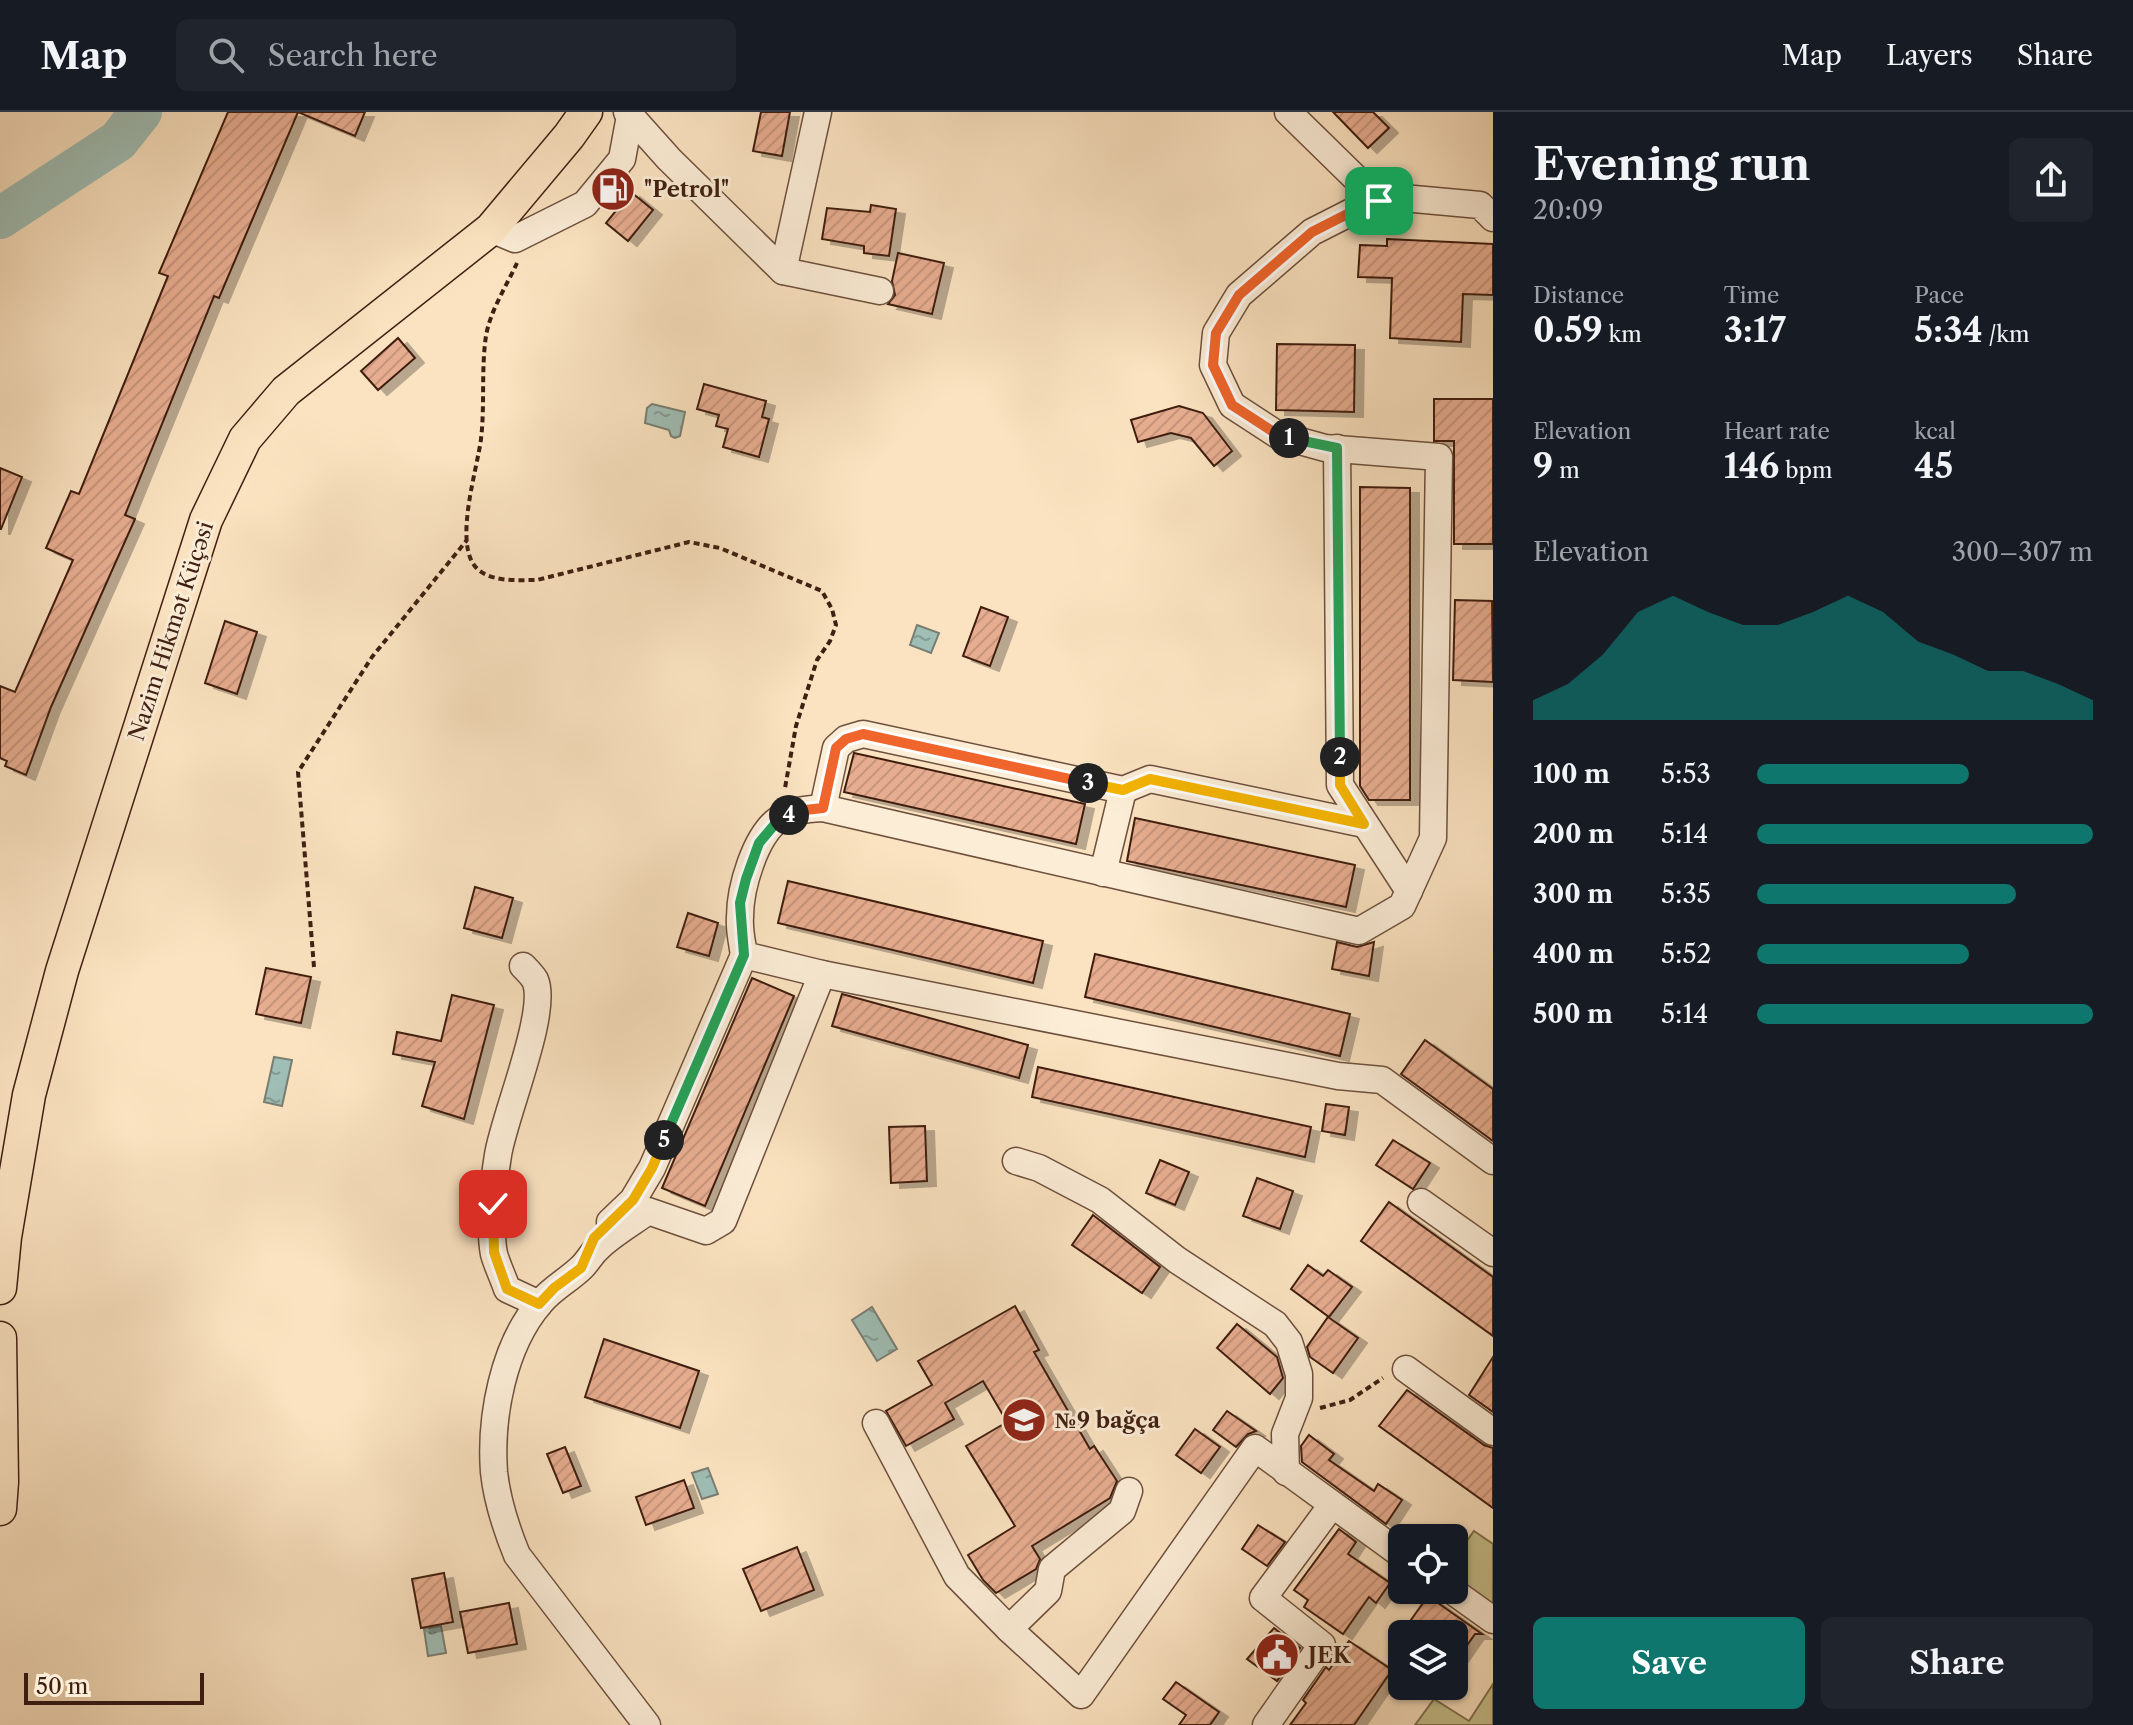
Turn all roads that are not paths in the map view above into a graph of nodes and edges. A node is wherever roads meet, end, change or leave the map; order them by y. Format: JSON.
{"nodes":[{"id":1,"x":586,"y":112,"type":"edge"},
{"id":2,"x":818,"y":112,"type":"edge"},
{"id":3,"x":1288,"y":112,"type":"edge"},
{"id":4,"x":629,"y":114,"type":"edge"},
{"id":5,"x":1379,"y":201,"type":"junction"},
{"id":6,"x":1493,"y":218,"type":"edge"},
{"id":7,"x":503,"y":234,"type":"junction"},
{"id":8,"x":783,"y":271,"type":"junction"},
{"id":9,"x":880,"y":291,"type":"dead end"},
{"id":10,"x":1337,"y":448,"type":"junction"},
{"id":11,"x":1123,"y":790,"type":"junction"},
{"id":12,"x":823,"y":808,"type":"junction"},
{"id":13,"x":1364,"y":824,"type":"junction"},
{"id":14,"x":1103,"y":873,"type":"junction"},
{"id":15,"x":1409,"y":891,"type":"junction"},
{"id":16,"x":744,"y":955,"type":"junction"},
{"id":17,"x":523,"y":966,"type":"dead end"},
{"id":18,"x":822,"y":974,"type":"junction"},
{"id":19,"x":1016,"y":1161,"type":"dead end"},
{"id":20,"x":1493,"y":1161,"type":"edge"},
{"id":21,"x":1421,"y":1202,"type":"dead end"},
{"id":22,"x":640,"y":1206,"type":"junction"},
{"id":23,"x":1493,"y":1253,"type":"edge"},
{"id":24,"x":0,"y":1288,"type":"edge"},
{"id":25,"x":539,"y":1304,"type":"junction"},
{"id":26,"x":0,"y":1338,"type":"edge"},
{"id":27,"x":1406,"y":1369,"type":"road end"},
{"id":28,"x":876,"y":1423,"type":"dead end"},
{"id":29,"x":1493,"y":1432,"type":"edge"},
{"id":30,"x":1286,"y":1472,"type":"junction"},
{"id":31,"x":1129,"y":1491,"type":"dead end"},
{"id":32,"x":1332,"y":1505,"type":"junction"},
{"id":33,"x":0,"y":1509,"type":"edge"},
{"id":34,"x":1388,"y":1545,"type":"edge"},
{"id":35,"x":1468,"y":1602,"type":"edge"},
{"id":36,"x":1493,"y":1620,"type":"edge"},
{"id":37,"x":1009,"y":1629,"type":"junction"},
{"id":38,"x":647,"y":1725,"type":"edge"},
{"id":39,"x":1266,"y":1725,"type":"edge"}],
"edges":[{"from":1,"to":7,"type":"main road","name":"Nazim Hikmət Küçəsi"},
{"from":2,"to":8,"type":"street"},
{"from":3,"to":5,"type":"street"},
{"from":4,"to":7,"type":"street"},
{"from":4,"to":8,"type":"street"},
{"from":5,"to":6,"type":"street"},
{"from":5,"to":10,"type":"street"},
{"from":7,"to":24,"type":"main road","name":"Nazim Hikmət Küçəsi"},
{"from":8,"to":9,"type":"street"},
{"from":10,"to":13,"type":"street"},
{"from":10,"to":15,"type":"street"},
{"from":11,"to":12,"type":"street"},
{"from":11,"to":13,"type":"street"},
{"from":11,"to":14,"type":"street"},
{"from":12,"to":14,"type":"street"},
{"from":12,"to":16,"type":"street"},
{"from":13,"to":15,"type":"street"},
{"from":14,"to":15,"type":"street"},
{"from":16,"to":18,"type":"street"},
{"from":16,"to":22,"type":"street"},
{"from":17,"to":25,"type":"street"},
{"from":18,"to":20,"type":"street"},
{"from":18,"to":22,"type":"street"},
{"from":19,"to":30,"type":"street"},
{"from":21,"to":23,"type":"street"},
{"from":22,"to":25,"type":"street"},
{"from":25,"to":38,"type":"street"},
{"from":26,"to":33,"type":"main road"},
{"from":27,"to":29,"type":"street"},
{"from":28,"to":37,"type":"street"},
{"from":30,"to":32,"type":"street"},
{"from":30,"to":37,"type":"street"},
{"from":31,"to":37,"type":"street"},
{"from":32,"to":34,"type":"street"},
{"from":32,"to":39,"type":"street"},
{"from":35,"to":36,"type":"street"}]}
